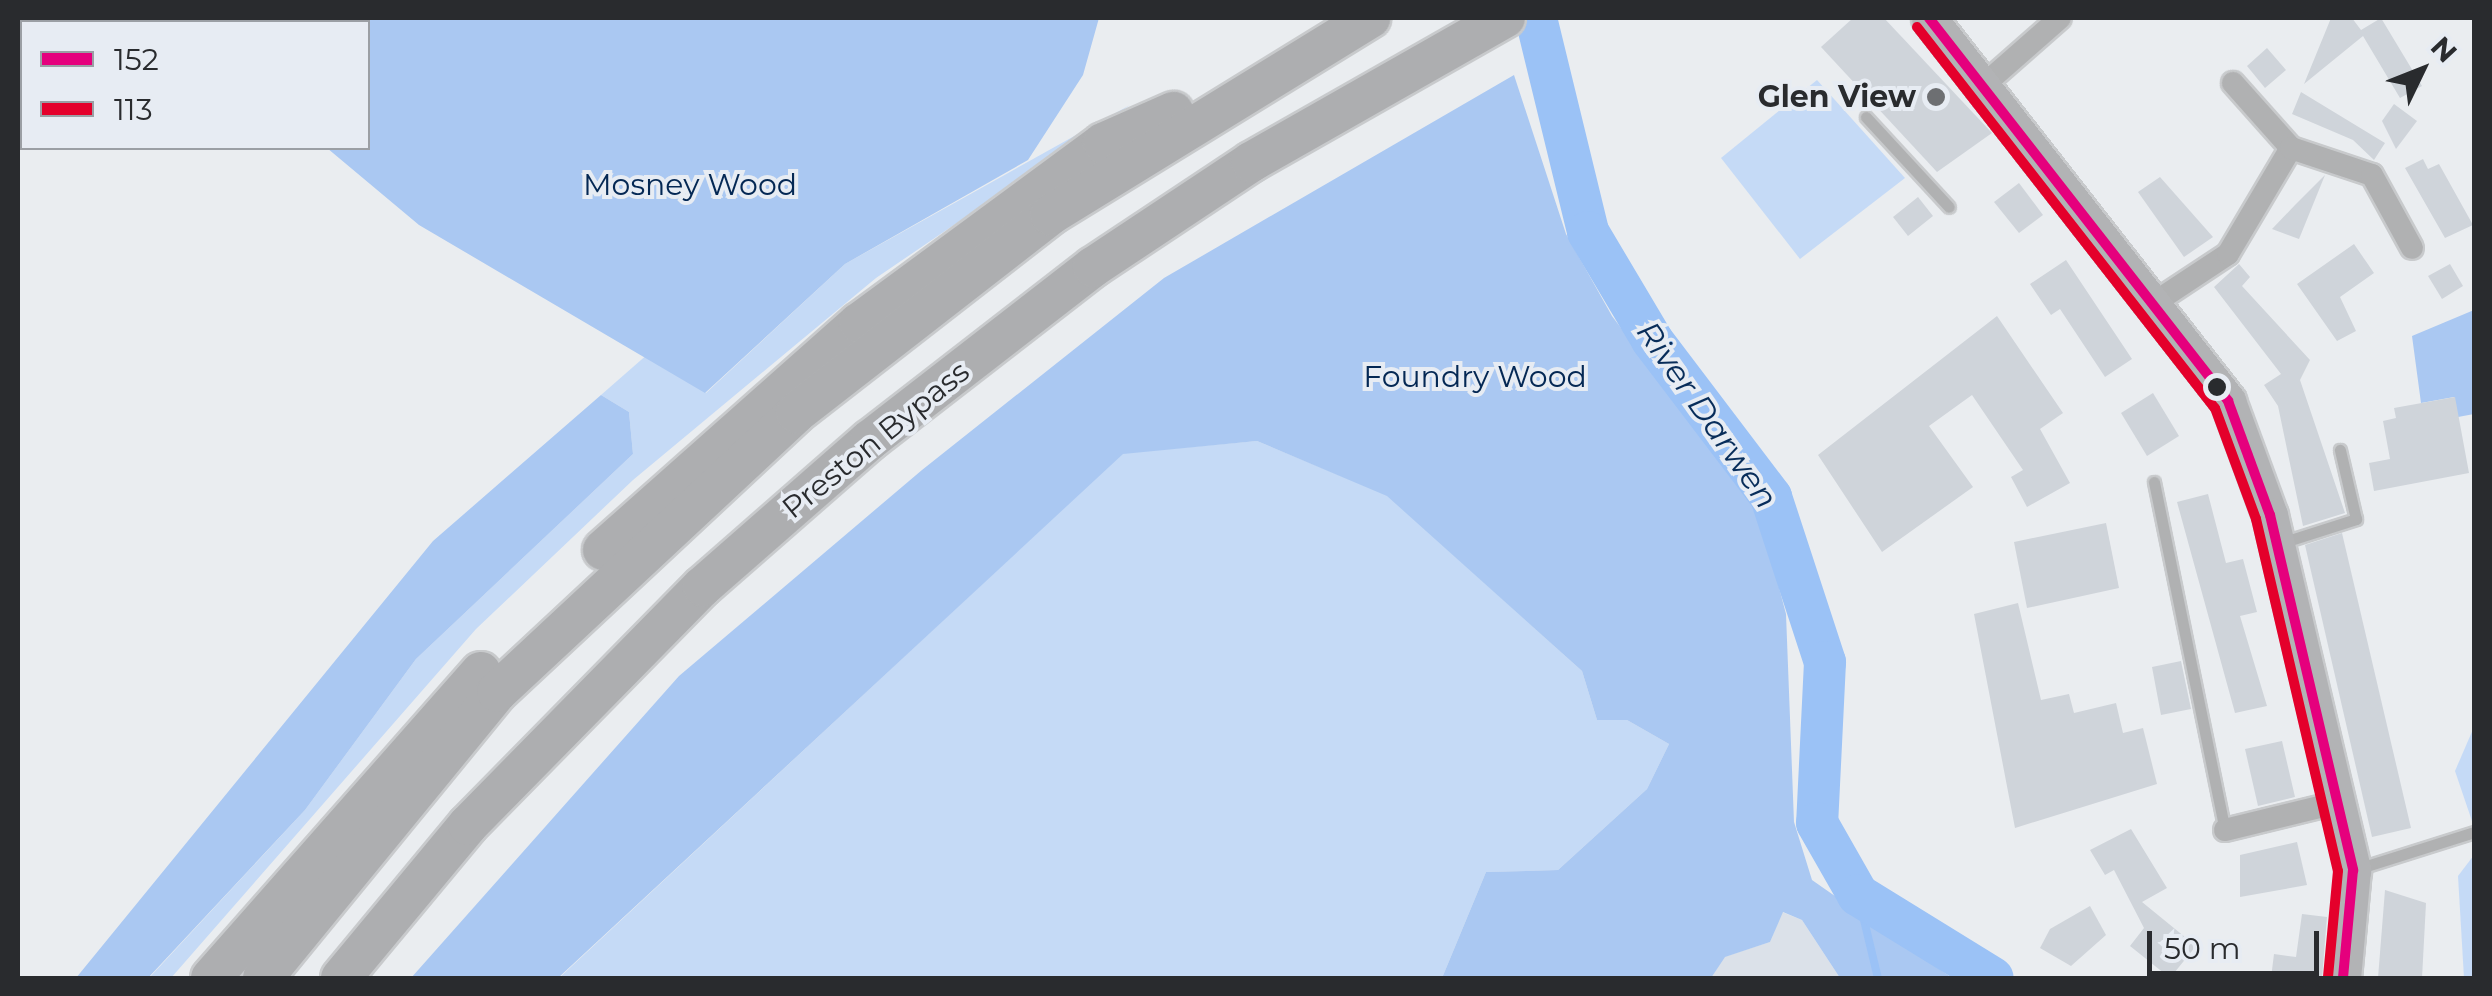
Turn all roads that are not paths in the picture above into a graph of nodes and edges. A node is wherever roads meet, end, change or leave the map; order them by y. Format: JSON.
{"nodes":[{"id":1,"x":1370,"y":18,"type":"edge"},
{"id":2,"x":1505,"y":18,"type":"edge"},
{"id":3,"x":1929,"y":18,"type":"edge"},
{"id":4,"x":2060,"y":18,"type":"edge"},
{"id":5,"x":1318,"y":47,"type":"junction"},
{"id":6,"x":1986,"y":83,"type":"junction"},
{"id":7,"x":2233,"y":83,"type":"dead end"},
{"id":8,"x":1866,"y":117,"type":"dead end"},
{"id":9,"x":2292,"y":148,"type":"junction"},
{"id":10,"x":1950,"y":207,"type":"dead end"},
{"id":11,"x":2412,"y":248,"type":"dead end"},
{"id":12,"x":2157,"y":301,"type":"junction"},
{"id":13,"x":2340,"y":450,"type":"dead end"},
{"id":14,"x":2154,"y":482,"type":"dead end"},
{"id":15,"x":2277,"y":545,"type":"junction"},
{"id":16,"x":2336,"y":803,"type":"junction"},
{"id":17,"x":2225,"y":830,"type":"joint"},
{"id":18,"x":2474,"y":832,"type":"edge"},
{"id":19,"x":2354,"y":870,"type":"junction"},
{"id":20,"x":211,"y":978,"type":"edge"},
{"id":21,"x":263,"y":978,"type":"edge"},
{"id":22,"x":342,"y":978,"type":"edge"},
{"id":23,"x":2343,"y":978,"type":"edge"}],
"edges":[{"from":1,"to":5,"type":"highway"},
{"from":2,"to":22,"type":"highway","name":"Preston Bypass"},
{"from":3,"to":6,"type":"main road"},
{"from":4,"to":6,"type":"street"},
{"from":5,"to":20,"type":"highway"},
{"from":5,"to":21,"type":"highway"},
{"from":6,"to":12,"type":"main road"},
{"from":7,"to":9,"type":"street"},
{"from":8,"to":10,"type":"lane"},
{"from":9,"to":11,"type":"street"},
{"from":9,"to":12,"type":"street"},
{"from":12,"to":15,"type":"main road"},
{"from":13,"to":15,"type":"lane"},
{"from":14,"to":17,"type":"lane"},
{"from":15,"to":16,"type":"main road"},
{"from":16,"to":17,"type":"street"},
{"from":16,"to":19,"type":"main road"},
{"from":18,"to":19,"type":"lane"},
{"from":19,"to":23,"type":"main road"}]}
